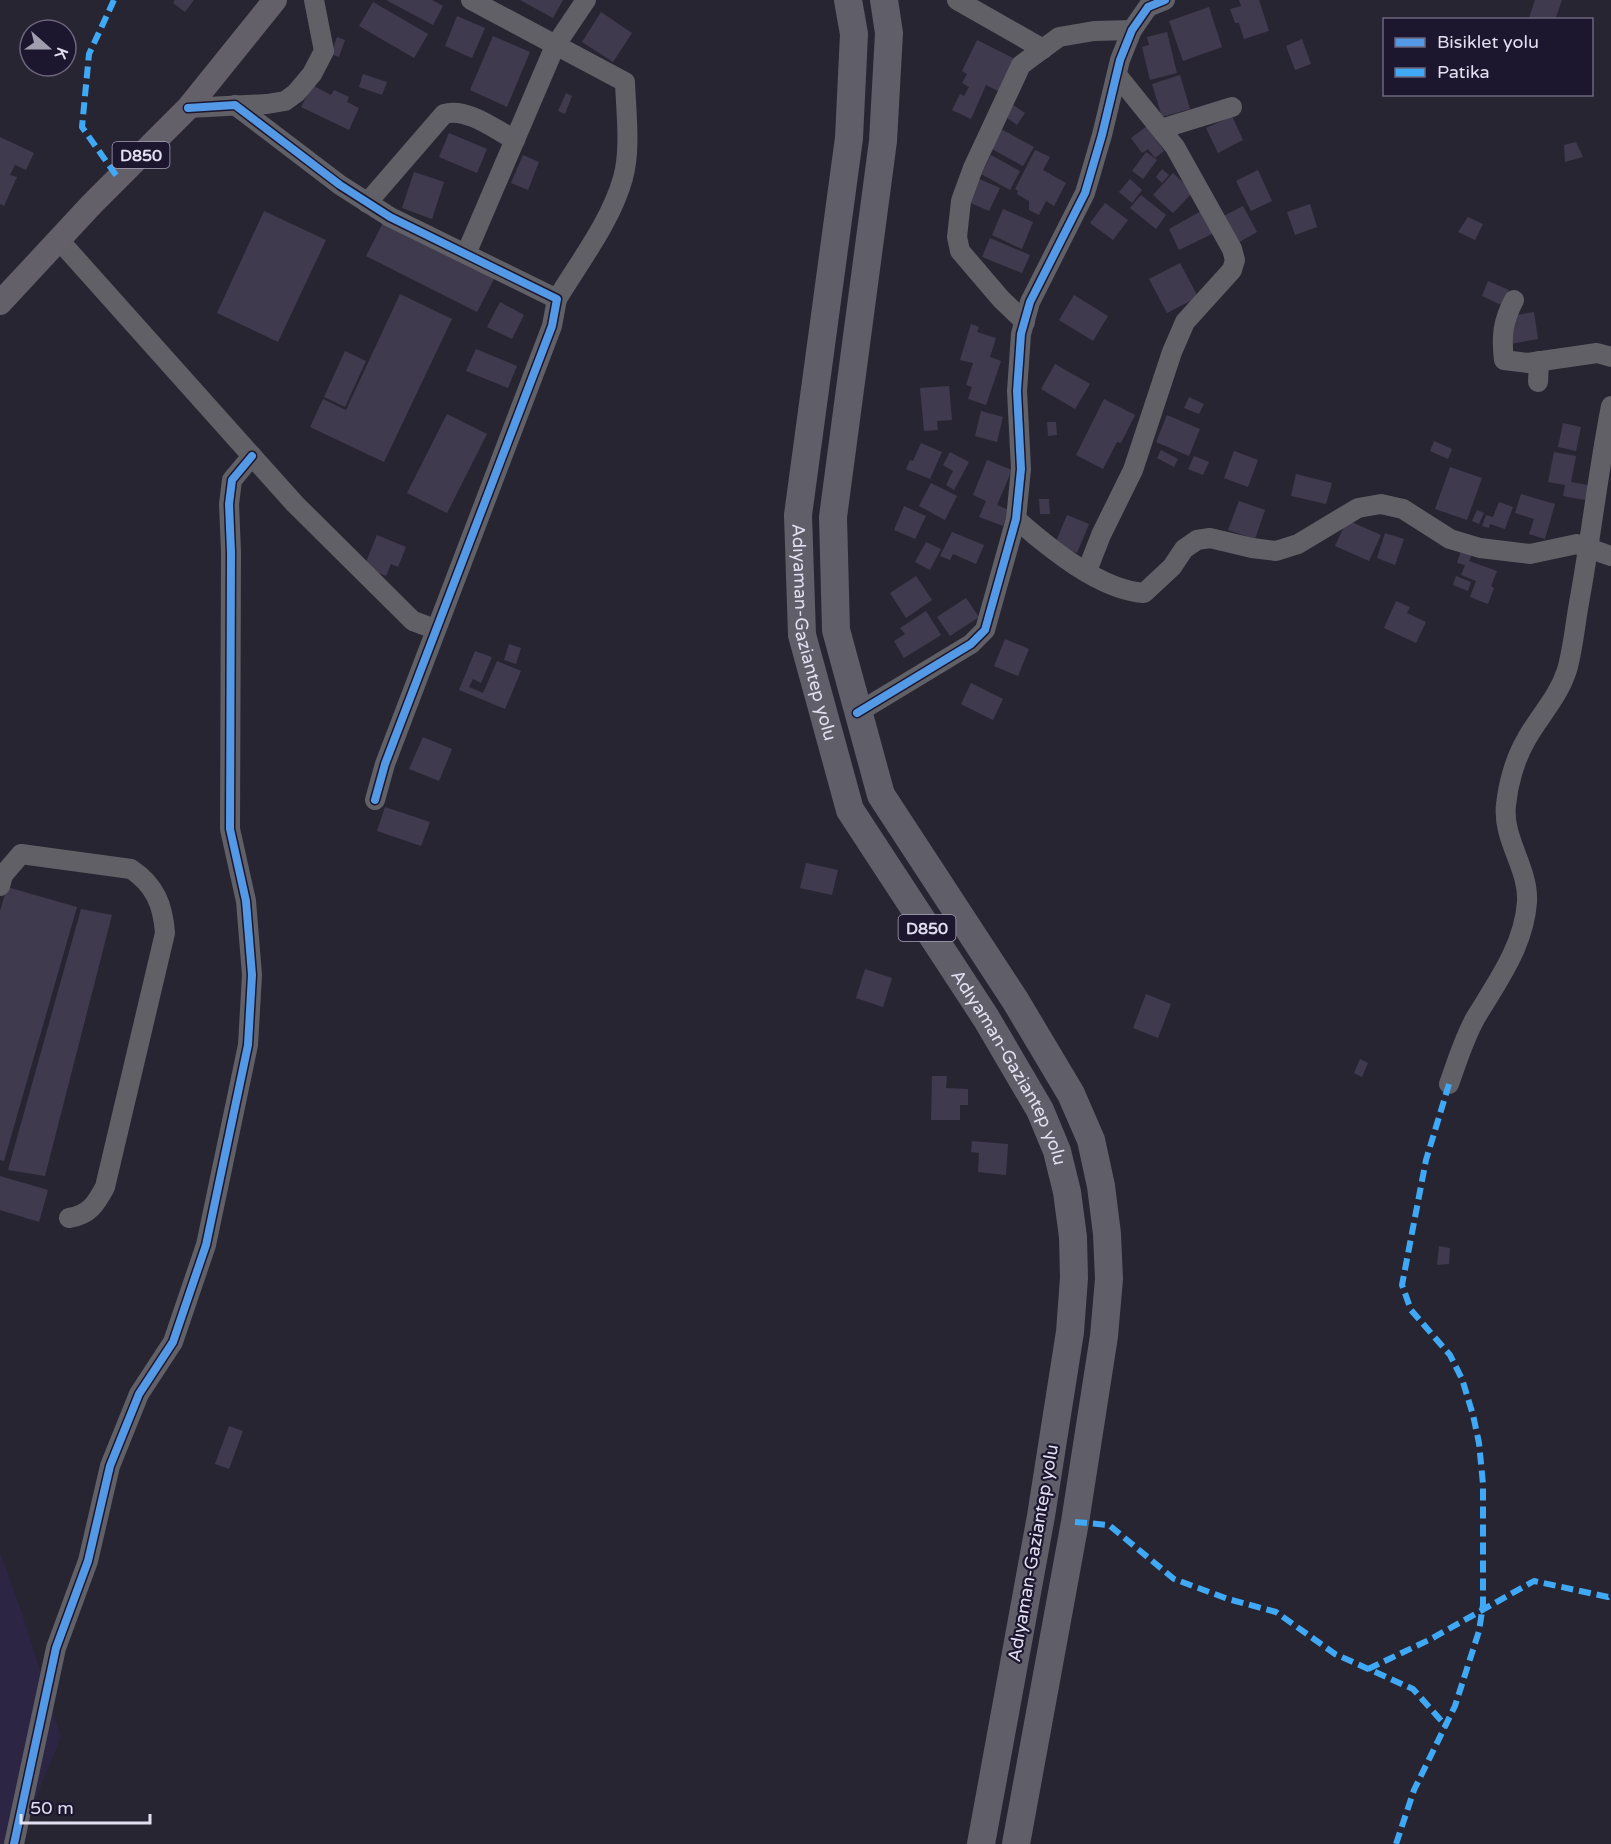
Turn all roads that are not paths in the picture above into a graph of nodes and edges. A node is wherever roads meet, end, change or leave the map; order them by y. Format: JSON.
{"nodes":[{"id":1,"x":274,"y":0,"type":"edge"},
{"id":2,"x":314,"y":0,"type":"edge"},
{"id":3,"x":586,"y":0,"type":"edge"},
{"id":4,"x":848,"y":0,"type":"edge"},
{"id":5,"x":884,"y":0,"type":"edge"},
{"id":6,"x":957,"y":0,"type":"edge"},
{"id":7,"x":1165,"y":0,"type":"edge"},
{"id":8,"x":477,"y":1,"type":"edge"},
{"id":9,"x":1132,"y":30,"type":"junction"},
{"id":10,"x":555,"y":46,"type":"junction"},
{"id":11,"x":1043,"y":49,"type":"junction"},
{"id":12,"x":1117,"y":75,"type":"junction"},
{"id":13,"x":235,"y":105,"type":"junction"},
{"id":14,"x":1232,"y":107,"type":"dead end"},
{"id":15,"x":188,"y":108,"type":"junction"},
{"id":16,"x":1161,"y":129,"type":"junction"},
{"id":17,"x":515,"y":140,"type":"junction"},
{"id":18,"x":367,"y":203,"type":"junction"},
{"id":19,"x":58,"y":239,"type":"junction"},
{"id":20,"x":466,"y":254,"type":"junction"},
{"id":21,"x":557,"y":299,"type":"junction"},
{"id":22,"x":1514,"y":300,"type":"dead end"},
{"id":23,"x":0,"y":303,"type":"edge"},
{"id":24,"x":1024,"y":322,"type":"junction"},
{"id":25,"x":1611,"y":357,"type":"edge"},
{"id":26,"x":1539,"y":361,"type":"junction"},
{"id":27,"x":1538,"y":382,"type":"dead end"},
{"id":28,"x":1611,"y":406,"type":"edge"},
{"id":29,"x":252,"y":456,"type":"junction"},
{"id":30,"x":1016,"y":519,"type":"junction"},
{"id":31,"x":1590,"y":548,"type":"junction"},
{"id":32,"x":1611,"y":556,"type":"edge"},
{"id":33,"x":1087,"y":571,"type":"junction"},
{"id":34,"x":435,"y":629,"type":"junction"},
{"id":35,"x":857,"y":713,"type":"junction"},
{"id":36,"x":375,"y":800,"type":"dead end"},
{"id":37,"x":0,"y":886,"type":"edge"},
{"id":38,"x":1449,"y":1084,"type":"dead end"},
{"id":39,"x":69,"y":1218,"type":"dead end"},
{"id":40,"x":14,"y":1844,"type":"edge"},
{"id":41,"x":981,"y":1844,"type":"edge"},
{"id":42,"x":1016,"y":1844,"type":"edge"}],
"edges":[{"from":1,"to":15,"type":"main road","number":"D850"},
{"from":2,"to":13,"type":"street"},
{"from":3,"to":10,"type":"street"},
{"from":4,"to":41,"type":"highway","name":"Adıyaman-Gaziantep yolu","number":"D850"},
{"from":5,"to":35,"type":"highway","name":"Adıyaman-Gaziantep yolu","number":"D850"},
{"from":6,"to":11,"type":"street"},
{"from":7,"to":9,"type":"street"},
{"from":8,"to":10,"type":"street"},
{"from":9,"to":11,"type":"street"},
{"from":9,"to":12,"type":"street"},
{"from":10,"to":17,"type":"street"},
{"from":10,"to":21,"type":"street"},
{"from":11,"to":24,"type":"street"},
{"from":12,"to":16,"type":"street"},
{"from":12,"to":24,"type":"street"},
{"from":13,"to":15,"type":"street"},
{"from":13,"to":18,"type":"street"},
{"from":14,"to":16,"type":"street"},
{"from":15,"to":19,"type":"main road","number":"D850"},
{"from":16,"to":33,"type":"street"},
{"from":17,"to":18,"type":"street"},
{"from":17,"to":20,"type":"street"},
{"from":18,"to":20,"type":"street"},
{"from":19,"to":23,"type":"main road","number":"D850"},
{"from":19,"to":29,"type":"street"},
{"from":20,"to":21,"type":"street"},
{"from":21,"to":34,"type":"street"},
{"from":22,"to":26,"type":"street"},
{"from":24,"to":30,"type":"street"},
{"from":25,"to":26,"type":"street"},
{"from":26,"to":27,"type":"street"},
{"from":28,"to":31,"type":"street"},
{"from":29,"to":34,"type":"street"},
{"from":29,"to":40,"type":"street"},
{"from":30,"to":33,"type":"street"},
{"from":30,"to":35,"type":"street"},
{"from":31,"to":32,"type":"street"},
{"from":31,"to":33,"type":"street"},
{"from":31,"to":38,"type":"street"},
{"from":34,"to":36,"type":"street"},
{"from":35,"to":42,"type":"highway","name":"Adıyaman-Gaziantep yolu","number":"D850"},
{"from":37,"to":39,"type":"street"}]}
